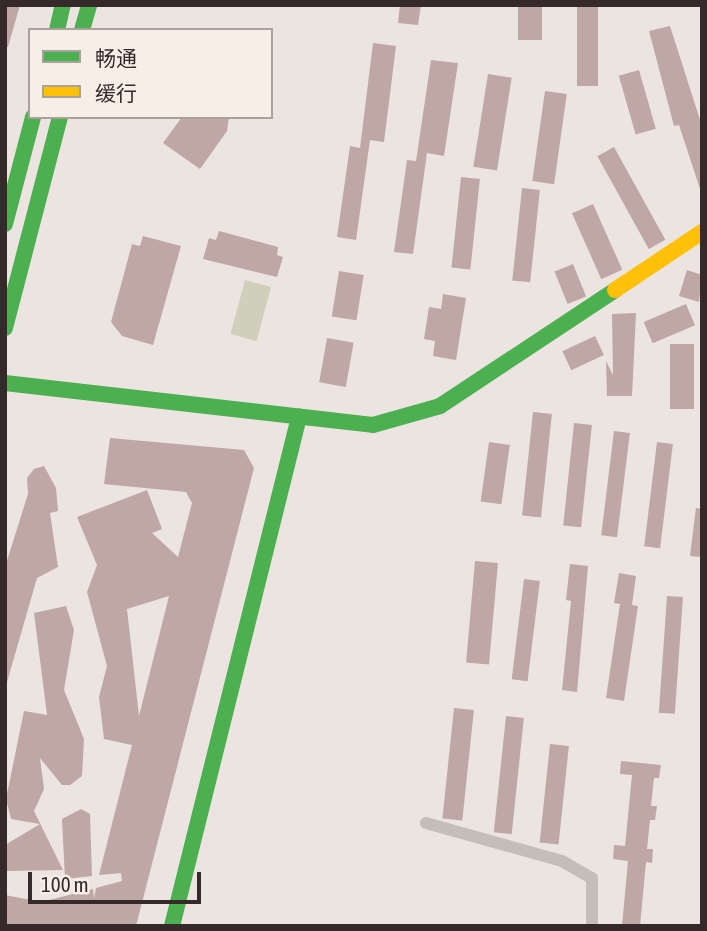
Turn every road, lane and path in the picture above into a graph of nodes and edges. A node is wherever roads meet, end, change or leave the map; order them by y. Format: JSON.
{"nodes":[{"id":1,"x":63,"y":5,"type":"edge"},
{"id":2,"x":89,"y":5,"type":"edge"},
{"id":3,"x":57,"y":28,"type":"edge"},
{"id":4,"x":83,"y":28,"type":"edge"},
{"id":5,"x":32,"y":119,"type":"edge"},
{"id":6,"x":59,"y":119,"type":"edge"},
{"id":7,"x":5,"y":224,"type":"edge"},
{"id":8,"x":702,"y":232,"type":"edge"},
{"id":9,"x":5,"y":328,"type":"edge"},
{"id":10,"x":5,"y":383,"type":"edge"},
{"id":11,"x":299,"y":417,"type":"junction"},
{"id":12,"x":426,"y":824,"type":"dead end"},
{"id":13,"x":172,"y":926,"type":"edge"},
{"id":14,"x":592,"y":926,"type":"edge"}],
"edges":[{"from":1,"to":3,"type":"street"},
{"from":2,"to":4,"type":"street"},
{"from":5,"to":7,"type":"street"},
{"from":6,"to":9,"type":"street"},
{"from":8,"to":11,"type":"street"},
{"from":10,"to":11,"type":"street"},
{"from":11,"to":13,"type":"street"},
{"from":12,"to":14,"type":"street"}]}
